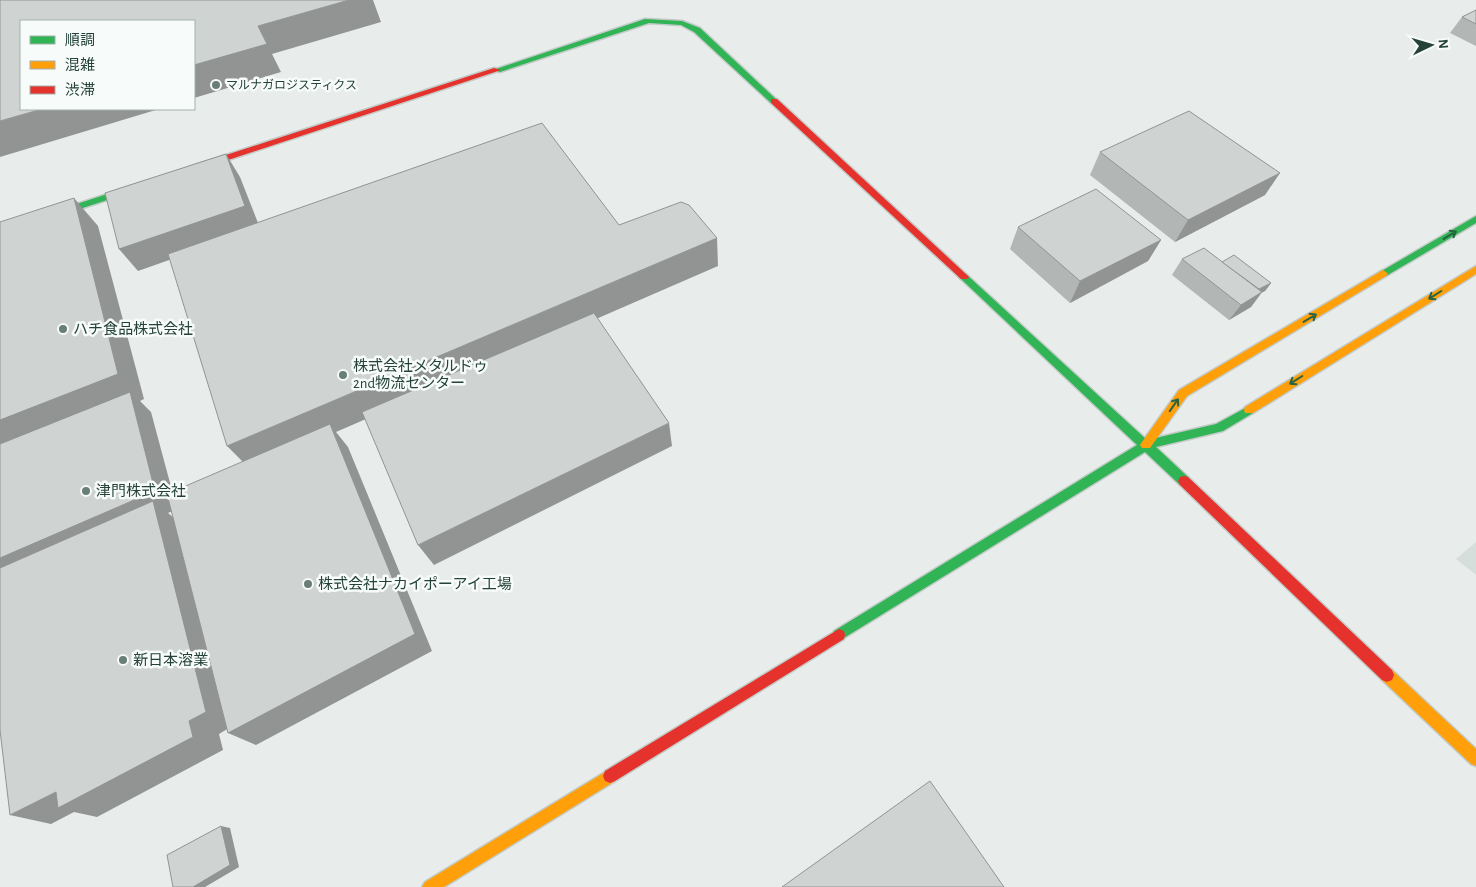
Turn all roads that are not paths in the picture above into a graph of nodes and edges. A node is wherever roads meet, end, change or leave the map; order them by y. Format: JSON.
{"nodes":[{"id":1,"x":178,"y":174,"type":"edge"},
{"id":2,"x":150,"y":183,"type":"edge"},
{"id":3,"x":1476,"y":219,"type":"edge"},
{"id":4,"x":0,"y":232,"type":"edge"},
{"id":5,"x":1476,"y":269,"type":"edge"},
{"id":6,"x":1146,"y":445,"type":"junction"},
{"id":7,"x":1476,"y":759,"type":"edge"},
{"id":8,"x":430,"y":887,"type":"edge"}],
"edges":[{"from":1,"to":6,"type":"street"},
{"from":2,"to":4,"type":"street"},
{"from":6,"to":3,"type":"street","one_way":true},
{"from":5,"to":6,"type":"street","one_way":true},
{"from":6,"to":7,"type":"street"},
{"from":6,"to":8,"type":"street"}]}
